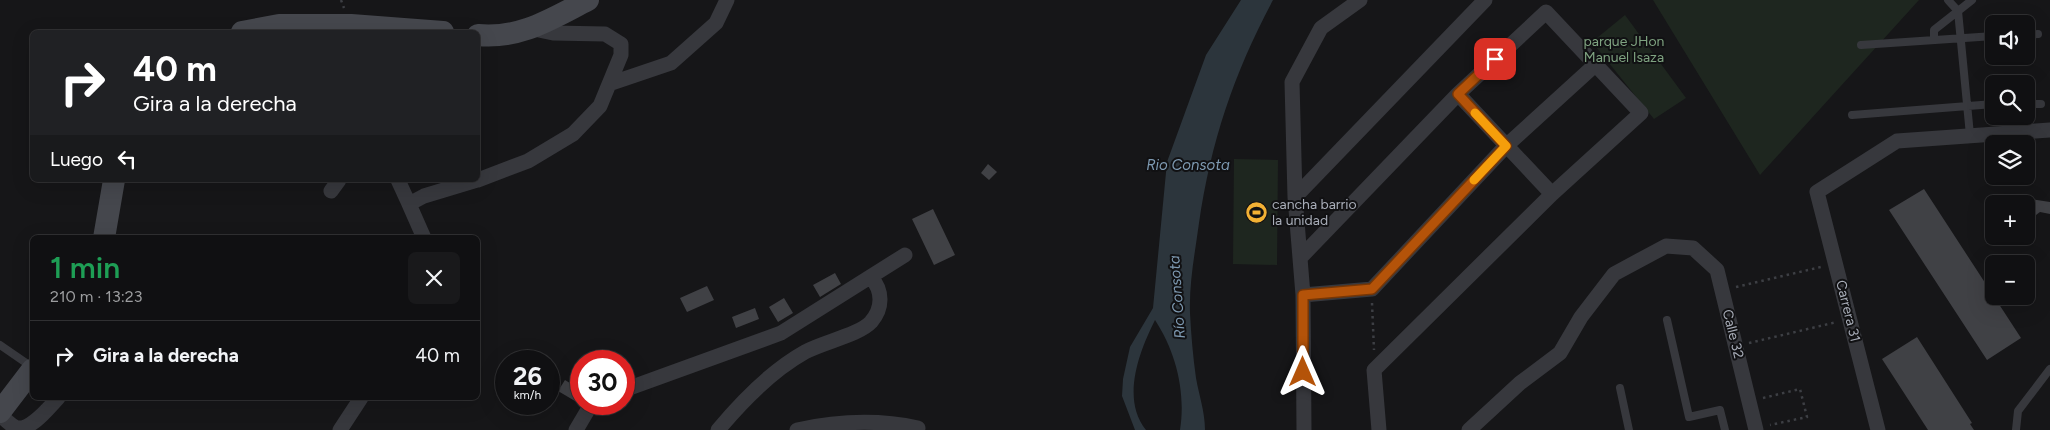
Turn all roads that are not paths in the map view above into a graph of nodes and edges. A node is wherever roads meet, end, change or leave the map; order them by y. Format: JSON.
{"nodes":[{"id":1,"x":588,"y":0,"type":"edge"},
{"id":2,"x":727,"y":0,"type":"edge"},
{"id":3,"x":1360,"y":0,"type":"edge"},
{"id":4,"x":1485,"y":0,"type":"edge"},
{"id":5,"x":1948,"y":0,"type":"edge"},
{"id":6,"x":1972,"y":0,"type":"edge"},
{"id":7,"x":1958,"y":11,"type":"junction"},
{"id":8,"x":534,"y":29,"type":"junction"},
{"id":9,"x":255,"y":30,"type":"edge"},
{"id":10,"x":417,"y":30,"type":"edge"},
{"id":11,"x":2035,"y":34,"type":"edge"},
{"id":12,"x":2038,"y":34,"type":"dead end"},
{"id":13,"x":480,"y":35,"type":"edge"},
{"id":14,"x":1985,"y":36,"type":"edge"},
{"id":15,"x":1961,"y":37,"type":"junction"},
{"id":16,"x":1934,"y":39,"type":"junction"},
{"id":17,"x":1861,"y":45,"type":"dead end"},
{"id":18,"x":1595,"y":65,"type":"junction"},
{"id":19,"x":609,"y":84,"type":"junction"},
{"id":20,"x":1458,"y":94,"type":"junction"},
{"id":21,"x":1985,"y":104,"type":"edge"},
{"id":22,"x":2035,"y":104,"type":"edge"},
{"id":23,"x":2041,"y":104,"type":"dead end"},
{"id":24,"x":1967,"y":105,"type":"junction"},
{"id":25,"x":1852,"y":115,"type":"dead end"},
{"id":26,"x":2050,"y":130,"type":"edge"},
{"id":27,"x":1970,"y":135,"type":"junction"},
{"id":28,"x":1506,"y":146,"type":"junction"},
{"id":29,"x":480,"y":179,"type":"edge"},
{"id":30,"x":114,"y":182,"type":"edge"},
{"id":31,"x":399,"y":182,"type":"edge"},
{"id":32,"x":470,"y":182,"type":"edge"},
{"id":33,"x":1552,"y":194,"type":"junction"},
{"id":34,"x":1295,"y":198,"type":"junction"},
{"id":35,"x":409,"y":204,"type":"junction"},
{"id":36,"x":105,"y":235,"type":"edge"},
{"id":37,"x":423,"y":235,"type":"edge"},
{"id":38,"x":905,"y":255,"type":"dead end"},
{"id":39,"x":1300,"y":258,"type":"junction"},
{"id":40,"x":871,"y":277,"type":"junction"},
{"id":41,"x":1303,"y":295,"type":"junction"},
{"id":42,"x":1667,"y":320,"type":"dead end"},
{"id":43,"x":0,"y":345,"type":"edge"},
{"id":44,"x":30,"y":368,"type":"edge"},
{"id":45,"x":2050,"y":369,"type":"edge"},
{"id":46,"x":30,"y":372,"type":"edge"},
{"id":47,"x":635,"y":386,"type":"edge"},
{"id":48,"x":1620,"y":388,"type":"dead end"},
{"id":49,"x":56,"y":400,"type":"edge"},
{"id":50,"x":360,"y":400,"type":"edge"},
{"id":51,"x":0,"y":414,"type":"edge"},
{"id":52,"x":585,"y":415,"type":"edge"},
{"id":53,"x":918,"y":428,"type":"dead end"},
{"id":54,"x":1756,"y":429,"type":"edge"},
{"id":55,"x":340,"y":430,"type":"edge"},
{"id":56,"x":576,"y":430,"type":"edge"},
{"id":57,"x":718,"y":430,"type":"edge"},
{"id":58,"x":797,"y":430,"type":"edge"},
{"id":59,"x":1304,"y":430,"type":"edge"},
{"id":60,"x":1379,"y":430,"type":"edge"},
{"id":61,"x":1469,"y":430,"type":"edge"},
{"id":62,"x":1629,"y":430,"type":"edge"},
{"id":63,"x":1725,"y":430,"type":"edge"},
{"id":64,"x":1878,"y":430,"type":"edge"},
{"id":65,"x":2016,"y":430,"type":"edge"}],
"edges":[{"from":1,"to":8,"type":"main road"},
{"from":2,"to":19,"type":"street"},
{"from":3,"to":34,"type":"street"},
{"from":4,"to":34,"type":"street"},
{"from":5,"to":7,"type":"lane"},
{"from":6,"to":7,"type":"lane"},
{"from":7,"to":15,"type":"lane"},
{"from":7,"to":16,"type":"lane"},
{"from":8,"to":13,"type":"main road"},
{"from":8,"to":19,"type":"street"},
{"from":9,"to":10,"type":"main road"},
{"from":11,"to":12,"type":"lane"},
{"from":14,"to":15,"type":"lane"},
{"from":15,"to":16,"type":"lane"},
{"from":15,"to":24,"type":"lane"},
{"from":16,"to":17,"type":"lane"},
{"from":18,"to":20,"type":"street"},
{"from":18,"to":28,"type":"street"},
{"from":18,"to":33,"type":"street"},
{"from":19,"to":29,"type":"street"},
{"from":20,"to":28,"type":"street"},
{"from":20,"to":39,"type":"street"},
{"from":21,"to":24,"type":"lane"},
{"from":22,"to":23,"type":"lane"},
{"from":24,"to":25,"type":"lane"},
{"from":24,"to":27,"type":"lane"},
{"from":26,"to":27,"type":"street"},
{"from":27,"to":64,"type":"street","name":"Carrera 31"},
{"from":28,"to":33,"type":"street"},
{"from":28,"to":41,"type":"street"},
{"from":30,"to":36,"type":"main road"},
{"from":31,"to":35,"type":"street"},
{"from":32,"to":35,"type":"street"},
{"from":33,"to":60,"type":"street"},
{"from":34,"to":39,"type":"street"},
{"from":35,"to":37,"type":"street"},
{"from":38,"to":40,"type":"street"},
{"from":39,"to":41,"type":"street"},
{"from":40,"to":47,"type":"street"},
{"from":40,"to":57,"type":"street"},
{"from":41,"to":59,"type":"street"},
{"from":42,"to":63,"type":"lane"},
{"from":43,"to":44,"type":"lane"},
{"from":45,"to":65,"type":"lane"},
{"from":46,"to":51,"type":"main road"},
{"from":48,"to":62,"type":"lane"},
{"from":49,"to":51,"type":"street"},
{"from":50,"to":55,"type":"street"},
{"from":52,"to":56,"type":"street"},
{"from":53,"to":58,"type":"street"},
{"from":54,"to":61,"type":"street","name":"Calle 32"}]}
